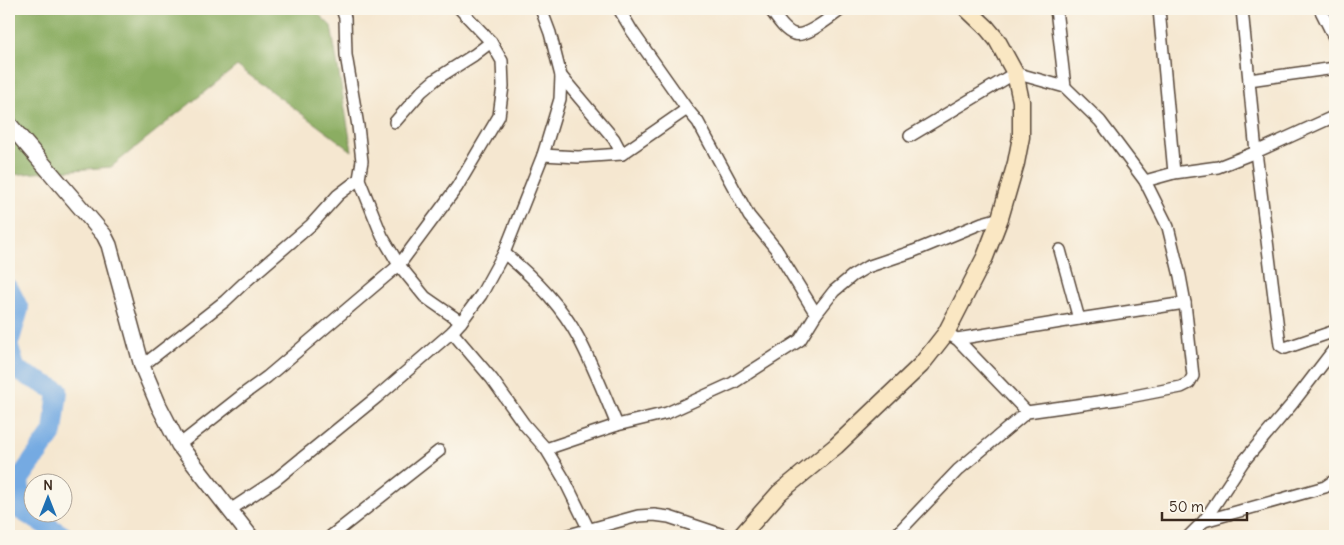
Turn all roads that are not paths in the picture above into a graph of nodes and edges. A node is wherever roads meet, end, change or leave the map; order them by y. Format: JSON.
{"nodes":[{"id":1,"x":342,"y":9,"type":"edge"},
{"id":2,"x":460,"y":9,"type":"edge"},
{"id":3,"x":541,"y":9,"type":"edge"},
{"id":4,"x":619,"y":9,"type":"edge"},
{"id":5,"x":770,"y":9,"type":"edge"},
{"id":6,"x":842,"y":9,"type":"edge"},
{"id":7,"x":967,"y":9,"type":"edge"},
{"id":8,"x":1056,"y":9,"type":"edge"},
{"id":9,"x":1159,"y":9,"type":"edge"},
{"id":10,"x":1242,"y":9,"type":"edge"},
{"id":11,"x":1320,"y":9,"type":"edge"},
{"id":12,"x":1335,"y":38,"type":"edge"},
{"id":13,"x":491,"y":42,"type":"junction"},
{"id":14,"x":1335,"y":68,"type":"edge"},
{"id":15,"x":1015,"y":73,"type":"junction"},
{"id":16,"x":560,"y":76,"type":"junction"},
{"id":17,"x":1249,"y":80,"type":"junction"},
{"id":18,"x":1065,"y":87,"type":"junction"},
{"id":19,"x":687,"y":109,"type":"junction"},
{"id":20,"x":1335,"y":120,"type":"edge"},
{"id":21,"x":395,"y":122,"type":"dead end"},
{"id":22,"x":9,"y":124,"type":"edge"},
{"id":23,"x":910,"y":136,"type":"dead end"},
{"id":24,"x":1256,"y":152,"type":"junction"},
{"id":25,"x":622,"y":154,"type":"junction"},
{"id":26,"x":543,"y":155,"type":"junction"},
{"id":27,"x":1174,"y":173,"type":"junction"},
{"id":28,"x":359,"y":179,"type":"junction"},
{"id":29,"x":1145,"y":181,"type":"junction"},
{"id":30,"x":1000,"y":218,"type":"junction"},
{"id":31,"x":1060,"y":250,"type":"dead end"},
{"id":32,"x":504,"y":253,"type":"junction"},
{"id":33,"x":399,"y":265,"type":"junction"},
{"id":34,"x":1185,"y":303,"type":"junction"},
{"id":35,"x":816,"y":314,"type":"junction"},
{"id":36,"x":1079,"y":319,"type":"junction"},
{"id":37,"x":461,"y":322,"type":"junction"},
{"id":38,"x":1335,"y":331,"type":"edge"},
{"id":39,"x":452,"y":332,"type":"junction"},
{"id":40,"x":952,"y":336,"type":"junction"},
{"id":41,"x":1335,"y":348,"type":"edge"},
{"id":42,"x":142,"y":366,"type":"junction"},
{"id":43,"x":1027,"y":412,"type":"junction"},
{"id":44,"x":617,"y":425,"type":"junction"},
{"id":45,"x":179,"y":446,"type":"junction"},
{"id":46,"x":546,"y":449,"type":"junction"},
{"id":47,"x":439,"y":452,"type":"dead end"},
{"id":48,"x":1335,"y":480,"type":"edge"},
{"id":49,"x":230,"y":510,"type":"junction"},
{"id":50,"x":1204,"y":521,"type":"junction"},
{"id":51,"x":589,"y":530,"type":"junction"},
{"id":52,"x":250,"y":536,"type":"edge"},
{"id":53,"x":331,"y":536,"type":"edge"},
{"id":54,"x":565,"y":536,"type":"edge"},
{"id":55,"x":726,"y":536,"type":"edge"},
{"id":56,"x":741,"y":536,"type":"edge"},
{"id":57,"x":895,"y":536,"type":"edge"},
{"id":58,"x":1189,"y":536,"type":"edge"}],
"edges":[{"from":1,"to":28,"type":"street"},
{"from":2,"to":13,"type":"street"},
{"from":3,"to":16,"type":"street"},
{"from":4,"to":19,"type":"street"},
{"from":5,"to":6,"type":"street"},
{"from":7,"to":15,"type":"main road"},
{"from":8,"to":18,"type":"street"},
{"from":9,"to":27,"type":"street"},
{"from":10,"to":17,"type":"street"},
{"from":11,"to":12,"type":"street"},
{"from":13,"to":21,"type":"street"},
{"from":13,"to":33,"type":"street"},
{"from":14,"to":17,"type":"street"},
{"from":15,"to":18,"type":"street"},
{"from":15,"to":23,"type":"street"},
{"from":15,"to":30,"type":"main road"},
{"from":16,"to":25,"type":"street"},
{"from":16,"to":26,"type":"street"},
{"from":17,"to":24,"type":"street"},
{"from":18,"to":29,"type":"street"},
{"from":19,"to":25,"type":"street"},
{"from":19,"to":35,"type":"street"},
{"from":20,"to":24,"type":"street"},
{"from":22,"to":42,"type":"street"},
{"from":24,"to":27,"type":"street"},
{"from":24,"to":38,"type":"street"},
{"from":25,"to":26,"type":"street"},
{"from":26,"to":32,"type":"street"},
{"from":27,"to":29,"type":"street"},
{"from":28,"to":33,"type":"street"},
{"from":28,"to":42,"type":"street"},
{"from":29,"to":34,"type":"street"},
{"from":30,"to":35,"type":"street"},
{"from":30,"to":40,"type":"main road"},
{"from":31,"to":36,"type":"street"},
{"from":32,"to":37,"type":"street"},
{"from":32,"to":44,"type":"street"},
{"from":33,"to":37,"type":"street"},
{"from":33,"to":45,"type":"street"},
{"from":34,"to":36,"type":"street"},
{"from":34,"to":43,"type":"street"},
{"from":35,"to":44,"type":"street"},
{"from":36,"to":40,"type":"street"},
{"from":37,"to":39,"type":"street"},
{"from":39,"to":46,"type":"street"},
{"from":39,"to":49,"type":"street"},
{"from":40,"to":43,"type":"street"},
{"from":40,"to":56,"type":"main road"},
{"from":41,"to":50,"type":"street"},
{"from":42,"to":45,"type":"street"},
{"from":43,"to":57,"type":"street"},
{"from":44,"to":46,"type":"street"},
{"from":45,"to":49,"type":"street"},
{"from":46,"to":51,"type":"street"},
{"from":47,"to":53,"type":"street"},
{"from":48,"to":50,"type":"street"},
{"from":49,"to":52,"type":"street"},
{"from":50,"to":58,"type":"street"},
{"from":51,"to":54,"type":"street"},
{"from":51,"to":55,"type":"street"}]}
